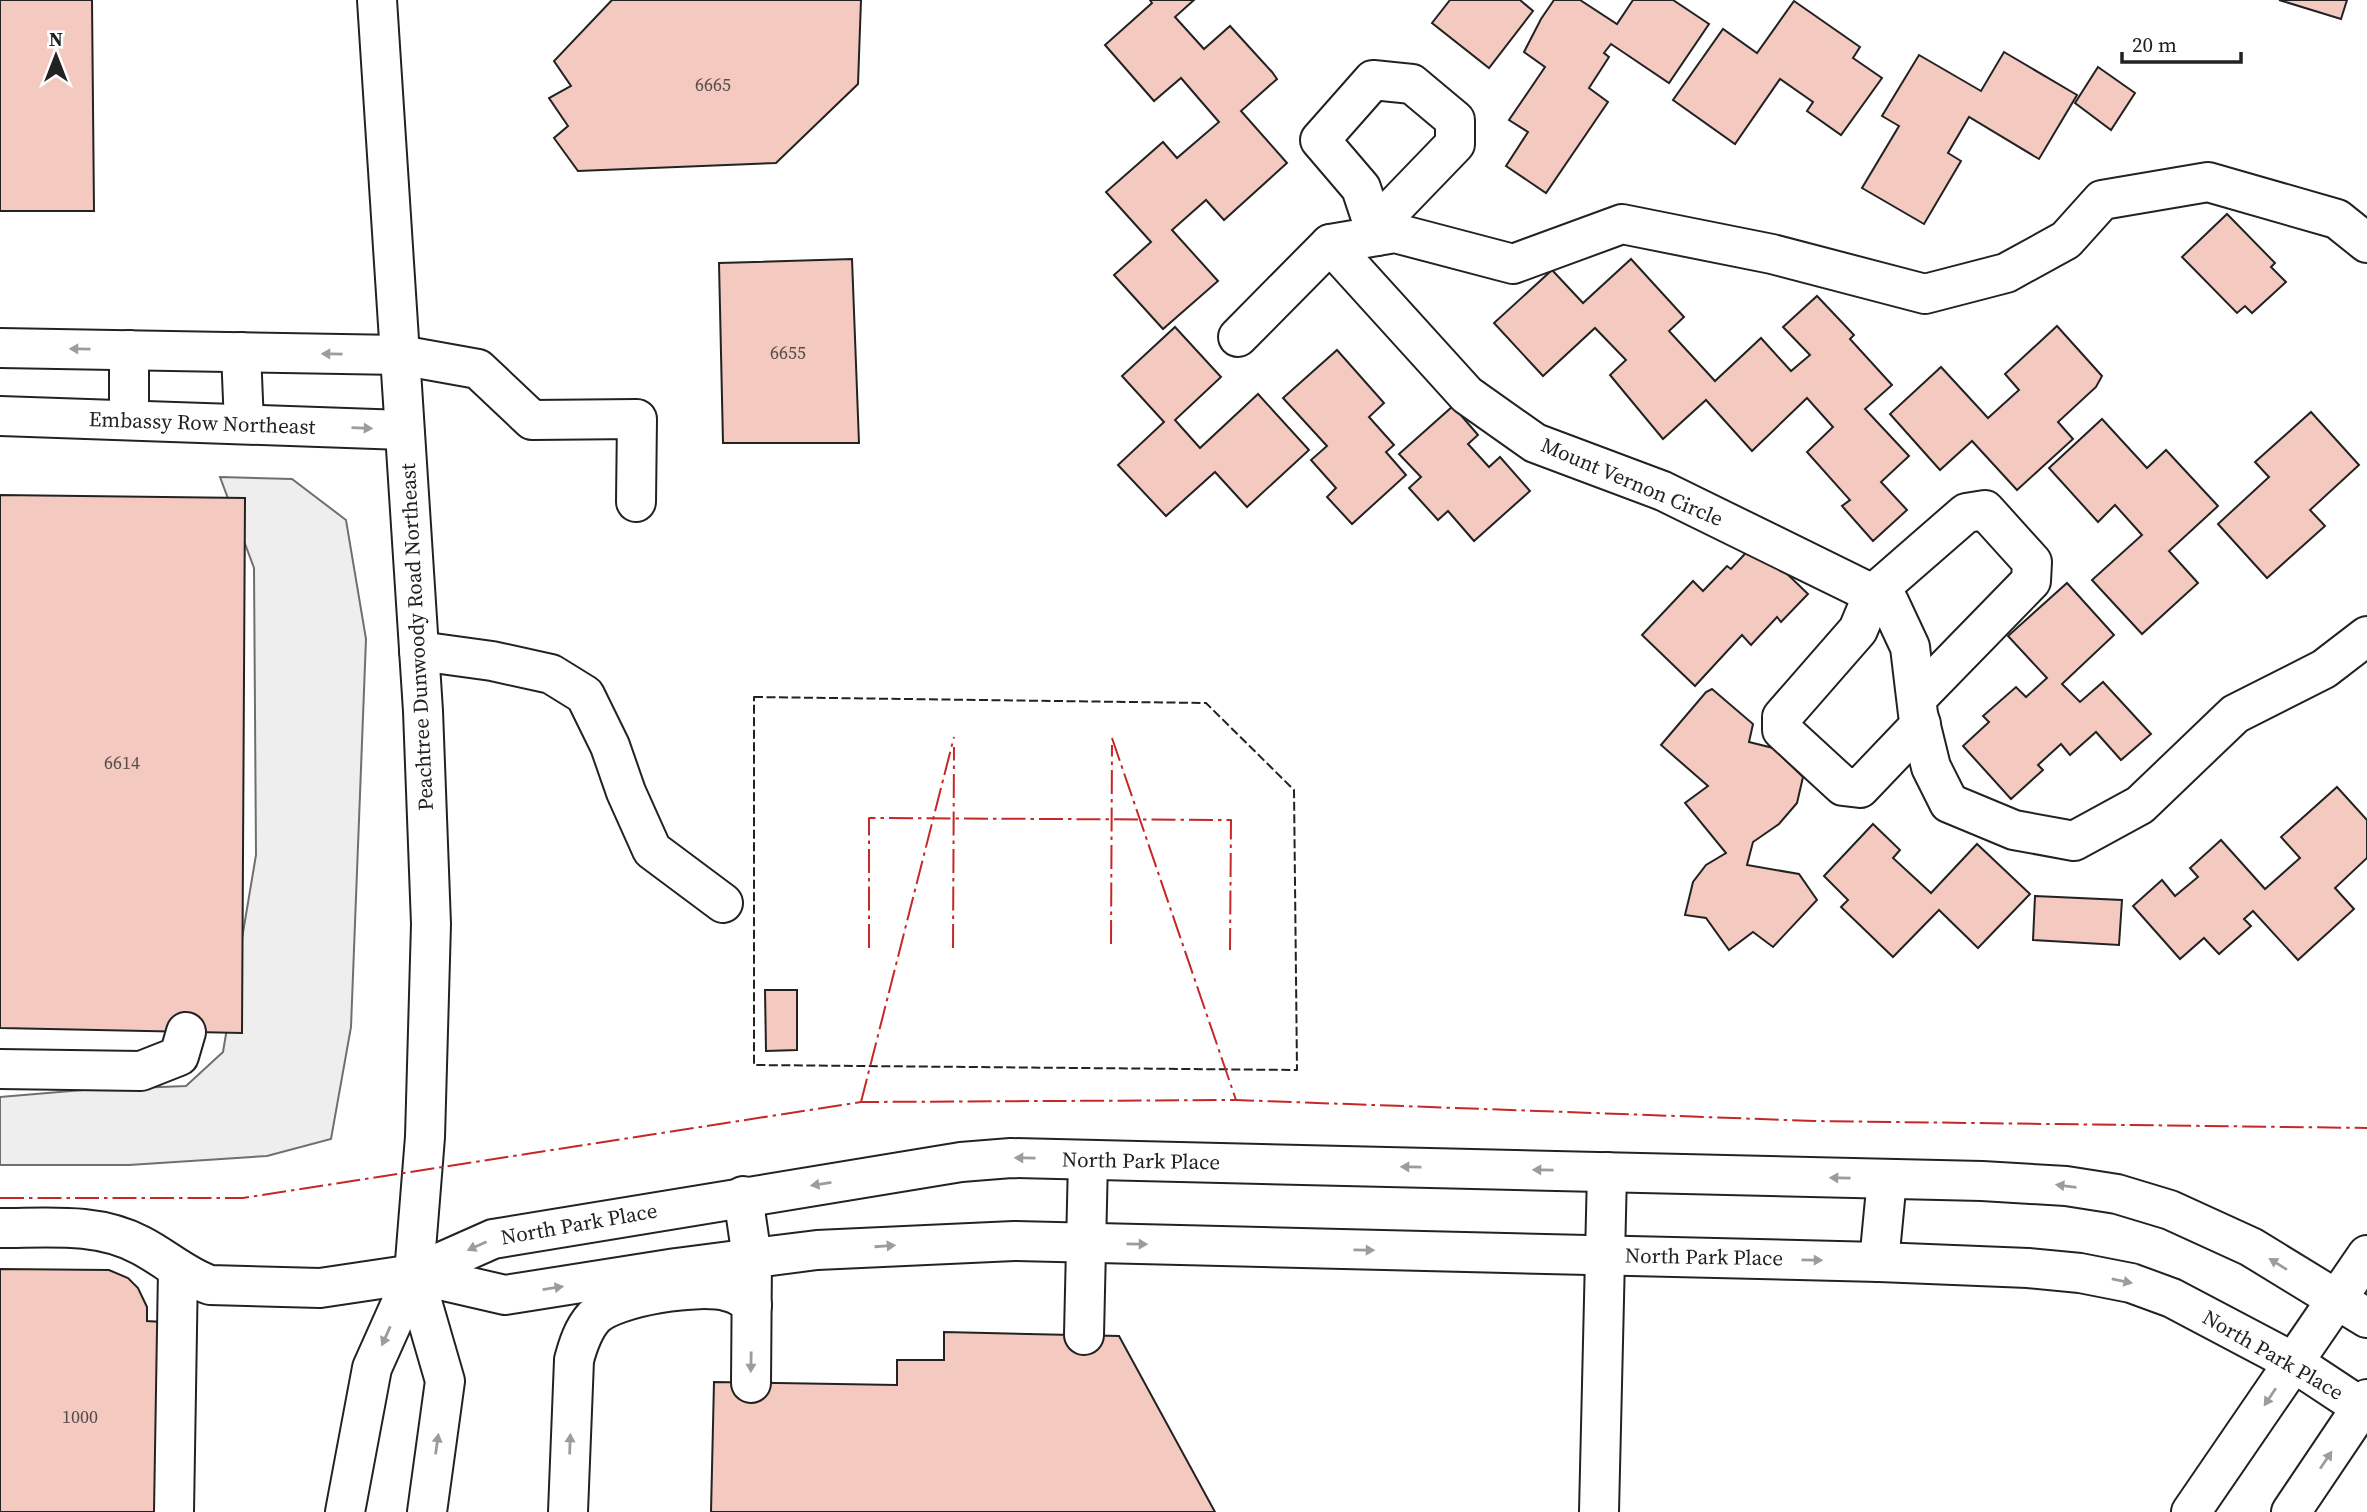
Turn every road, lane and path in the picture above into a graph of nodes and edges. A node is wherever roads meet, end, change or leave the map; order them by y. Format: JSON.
{"nodes":[{"id":1,"x":377,"y":0,"type":"edge"},
{"id":2,"x":2367,"y":243,"type":"edge"},
{"id":3,"x":1330,"y":244,"type":"junction"},
{"id":4,"x":1238,"y":337,"type":"dead end"},
{"id":5,"x":0,"y":348,"type":"edge"},
{"id":6,"x":129,"y":350,"type":"junction"},
{"id":7,"x":241,"y":352,"type":"junction"},
{"id":8,"x":400,"y":355,"type":"junction"},
{"id":9,"x":0,"y":416,"type":"edge"},
{"id":10,"x":129,"y":420,"type":"junction"},
{"id":11,"x":244,"y":424,"type":"junction"},
{"id":12,"x":404,"y":430,"type":"junction"},
{"id":13,"x":636,"y":502,"type":"dead end"},
{"id":14,"x":1873,"y":594,"type":"junction"},
{"id":15,"x":2367,"y":636,"type":"edge"},
{"id":16,"x":419,"y":651,"type":"junction"},
{"id":17,"x":1919,"y":711,"type":"junction"},
{"id":18,"x":723,"y":903,"type":"dead end"},
{"id":19,"x":186,"y":1032,"type":"dead end"},
{"id":20,"x":0,"y":1069,"type":"edge"},
{"id":21,"x":1088,"y":1160,"type":"junction"},
{"id":22,"x":1607,"y":1172,"type":"junction"},
{"id":23,"x":1887,"y":1179,"type":"junction"},
{"id":24,"x":743,"y":1196,"type":"junction"},
{"id":25,"x":0,"y":1228,"type":"edge"},
{"id":26,"x":1085,"y":1243,"type":"junction"},
{"id":27,"x":1605,"y":1255,"type":"junction"},
{"id":28,"x":2367,"y":1255,"type":"edge"},
{"id":29,"x":752,"y":1258,"type":"junction"},
{"id":30,"x":1879,"y":1262,"type":"junction"},
{"id":31,"x":178,"y":1269,"type":"junction"},
{"id":32,"x":414,"y":1274,"type":"junction"},
{"id":33,"x":752,"y":1305,"type":"junction"},
{"id":34,"x":2352,"y":1309,"type":"edge"},
{"id":35,"x":1084,"y":1335,"type":"dead end"},
{"id":36,"x":2293,"y":1362,"type":"junction"},
{"id":37,"x":751,"y":1383,"type":"dead end"},
{"id":38,"x":2365,"y":1406,"type":"edge"},
{"id":39,"x":174,"y":1512,"type":"edge"},
{"id":40,"x":345,"y":1512,"type":"edge"},
{"id":41,"x":427,"y":1512,"type":"edge"},
{"id":42,"x":568,"y":1512,"type":"edge"},
{"id":43,"x":1600,"y":1512,"type":"edge"},
{"id":44,"x":2191,"y":1512,"type":"edge"},
{"id":45,"x":2291,"y":1512,"type":"edge"}],
"edges":[{"from":1,"to":8,"type":"street","name":"Peachtree Dunwoody Road Northeast"},
{"from":2,"to":3,"type":"street"},
{"from":3,"to":4,"type":"street"},
{"from":3,"to":14,"type":"street","name":"Mount Vernon Circle"},
{"from":6,"to":5,"type":"street","one_way":true},
{"from":6,"to":7,"type":"street"},
{"from":6,"to":10,"type":"street"},
{"from":8,"to":7,"type":"street","one_way":true},
{"from":7,"to":11,"type":"street"},
{"from":8,"to":12,"type":"street","name":"Peachtree Dunwoody Road Northeast"},
{"from":8,"to":13,"type":"street"},
{"from":9,"to":10,"type":"street","name":"Embassy Row Northeast"},
{"from":10,"to":11,"type":"street","name":"Embassy Row Northeast"},
{"from":11,"to":12,"type":"street","name":"Embassy Row Northeast","one_way":true},
{"from":12,"to":16,"type":"street","name":"Peachtree Dunwoody Road Northeast"},
{"from":14,"to":17,"type":"street","name":"Mount Vernon Circle"},
{"from":14,"to":17,"type":"street"},
{"from":14,"to":17,"type":"street"},
{"from":15,"to":17,"type":"street","name":"Mount Vernon Circle"},
{"from":16,"to":18,"type":"street"},
{"from":16,"to":32,"type":"street","name":"Peachtree Dunwoody Road Northeast"},
{"from":19,"to":20,"type":"street"},
{"from":22,"to":21,"type":"street","name":"North Park Place","one_way":true},
{"from":21,"to":24,"type":"street","name":"North Park Place","one_way":true},
{"from":21,"to":26,"type":"street"},
{"from":23,"to":22,"type":"street","name":"North Park Place","one_way":true},
{"from":22,"to":27,"type":"street"},
{"from":23,"to":30,"type":"street"},
{"from":34,"to":23,"type":"street","name":"North Park Place","one_way":true},
{"from":24,"to":29,"type":"street"},
{"from":24,"to":32,"type":"street","name":"North Park Place","one_way":true},
{"from":25,"to":31,"type":"street"},
{"from":26,"to":27,"type":"street","name":"North Park Place","one_way":true},
{"from":29,"to":26,"type":"street","name":"North Park Place","one_way":true},
{"from":26,"to":35,"type":"street"},
{"from":27,"to":30,"type":"street","name":"North Park Place","one_way":true},
{"from":27,"to":43,"type":"street"},
{"from":28,"to":34,"type":"street"},
{"from":32,"to":29,"type":"street","name":"North Park Place","one_way":true},
{"from":29,"to":33,"type":"street"},
{"from":30,"to":36,"type":"street","name":"North Park Place","one_way":true},
{"from":31,"to":32,"type":"street"},
{"from":31,"to":39,"type":"street"},
{"from":32,"to":40,"type":"street","name":"Peachtree Dunwoody Road Northeast","one_way":true},
{"from":41,"to":32,"type":"street","name":"Peachtree Dunwoody Road Northeast","one_way":true},
{"from":33,"to":37,"type":"street","one_way":true},
{"from":42,"to":33,"type":"street","one_way":true},
{"from":34,"to":36,"type":"street"},
{"from":36,"to":38,"type":"street","name":"North Park Place"},
{"from":36,"to":44,"type":"street","one_way":true},
{"from":45,"to":38,"type":"street","one_way":true}]}
